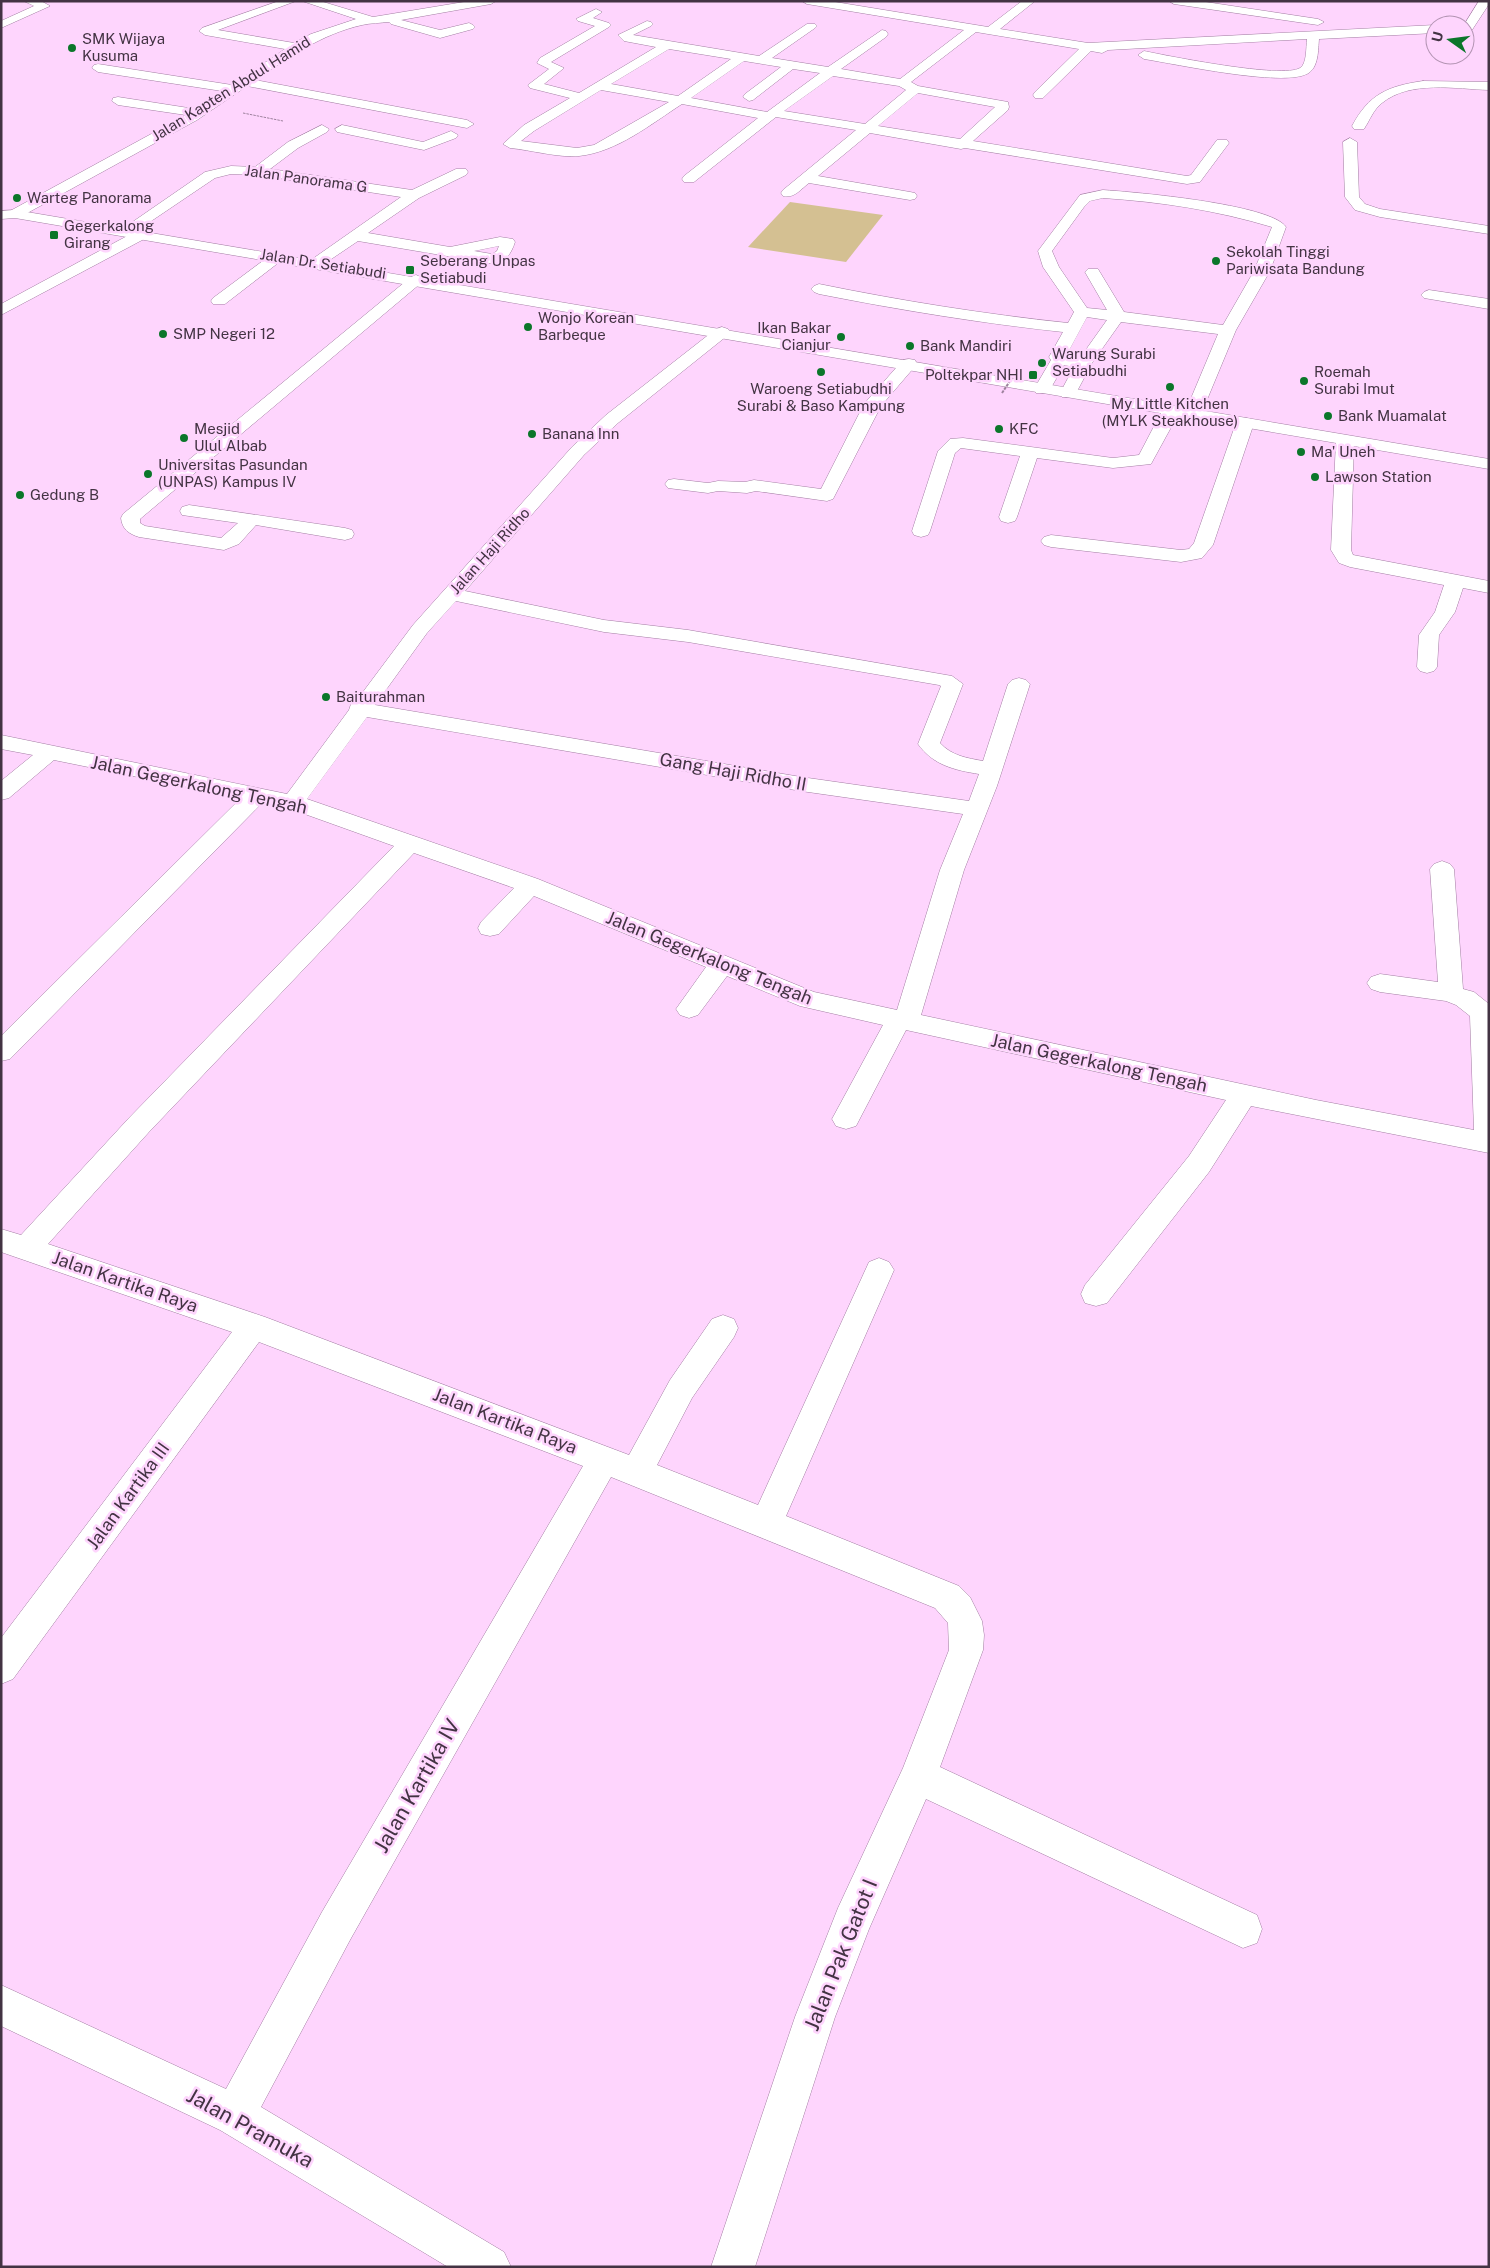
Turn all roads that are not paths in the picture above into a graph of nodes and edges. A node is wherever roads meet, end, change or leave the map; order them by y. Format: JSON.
{"nodes":[{"id":1,"x":29,"y":1,"type":"edge"},
{"id":2,"x":291,"y":1,"type":"edge"},
{"id":3,"x":307,"y":1,"type":"edge"},
{"id":4,"x":491,"y":1,"type":"edge"},
{"id":5,"x":807,"y":1,"type":"edge"},
{"id":6,"x":1030,"y":1,"type":"edge"},
{"id":7,"x":1174,"y":1,"type":"edge"},
{"id":8,"x":1485,"y":1,"type":"edge"},
{"id":9,"x":596,"y":12,"type":"dead end"},
{"id":10,"x":1475,"y":16,"type":"edge"},
{"id":11,"x":1404,"y":18,"type":"dead end"},
{"id":12,"x":387,"y":19,"type":"junction"},
{"id":13,"x":372,"y":20,"type":"junction"},
{"id":14,"x":647,"y":24,"type":"dead end"},
{"id":15,"x":1425,"y":24,"type":"edge"},
{"id":16,"x":1,"y":25,"type":"edge"},
{"id":17,"x":811,"y":26,"type":"dead end"},
{"id":18,"x":468,"y":27,"type":"dead end"},
{"id":19,"x":974,"y":27,"type":"junction"},
{"id":20,"x":1475,"y":27,"type":"edge"},
{"id":21,"x":1482,"y":27,"type":"dead end"},
{"id":22,"x":991,"y":30,"type":"junction"},
{"id":23,"x":1377,"y":30,"type":"junction"},
{"id":24,"x":1390,"y":30,"type":"junction"},
{"id":25,"x":882,"y":34,"type":"dead end"},
{"id":26,"x":1313,"y":34,"type":"junction"},
{"id":27,"x":667,"y":45,"type":"junction"},
{"id":28,"x":296,"y":47,"type":"junction"},
{"id":29,"x":1088,"y":47,"type":"junction"},
{"id":30,"x":742,"y":57,"type":"junction"},
{"id":31,"x":622,"y":60,"type":"dead end"},
{"id":32,"x":762,"y":60,"type":"junction"},
{"id":33,"x":638,"y":63,"type":"junction"},
{"id":34,"x":791,"y":65,"type":"junction"},
{"id":35,"x":98,"y":68,"type":"dead end"},
{"id":36,"x":602,"y":72,"type":"dead end"},
{"id":37,"x":830,"y":72,"type":"junction"},
{"id":38,"x":617,"y":76,"type":"junction"},
{"id":39,"x":902,"y":83,"type":"junction"},
{"id":40,"x":240,"y":86,"type":"junction"},
{"id":41,"x":601,"y":86,"type":"junction"},
{"id":42,"x":1489,"y":86,"type":"edge"},
{"id":43,"x":915,"y":89,"type":"junction"},
{"id":44,"x":1039,"y":95,"type":"dead end"},
{"id":45,"x":749,"y":96,"type":"dead end"},
{"id":46,"x":581,"y":97,"type":"junction"},
{"id":47,"x":118,"y":101,"type":"dead end"},
{"id":48,"x":679,"y":101,"type":"junction"},
{"id":49,"x":197,"y":113,"type":"junction"},
{"id":50,"x":523,"y":114,"type":"dead end"},
{"id":51,"x":772,"y":115,"type":"junction"},
{"id":52,"x":467,"y":124,"type":"dead end"},
{"id":53,"x":546,"y":125,"type":"junction"},
{"id":54,"x":1359,"y":126,"type":"dead end"},
{"id":55,"x":322,"y":128,"type":"dead end"},
{"id":56,"x":342,"y":129,"type":"dead end"},
{"id":57,"x":866,"y":129,"type":"junction"},
{"id":58,"x":451,"y":135,"type":"dead end"},
{"id":59,"x":584,"y":138,"type":"dead end"},
{"id":60,"x":611,"y":142,"type":"junction"},
{"id":61,"x":1350,"y":142,"type":"dead end"},
{"id":62,"x":1222,"y":143,"type":"dead end"},
{"id":63,"x":961,"y":145,"type":"junction"},
{"id":64,"x":258,"y":171,"type":"junction"},
{"id":65,"x":461,"y":172,"type":"dead end"},
{"id":66,"x":807,"y":178,"type":"junction"},
{"id":67,"x":689,"y":179,"type":"dead end"},
{"id":68,"x":788,"y":193,"type":"dead end"},
{"id":69,"x":414,"y":195,"type":"junction"},
{"id":70,"x":910,"y":196,"type":"dead end"},
{"id":71,"x":1,"y":204,"type":"edge"},
{"id":72,"x":8,"y":214,"type":"edge"},
{"id":73,"x":1489,"y":230,"type":"edge"},
{"id":74,"x":133,"y":234,"type":"junction"},
{"id":75,"x":358,"y":236,"type":"junction"},
{"id":76,"x":454,"y":251,"type":"dead end"},
{"id":77,"x":277,"y":257,"type":"junction"},
{"id":78,"x":316,"y":263,"type":"junction"},
{"id":79,"x":1093,"y":272,"type":"dead end"},
{"id":80,"x":416,"y":280,"type":"junction"},
{"id":81,"x":819,"y":288,"type":"dead end"},
{"id":82,"x":1429,"y":295,"type":"dead end"},
{"id":83,"x":219,"y":301,"type":"dead end"},
{"id":84,"x":1489,"y":304,"type":"edge"},
{"id":85,"x":1,"y":310,"type":"edge"},
{"id":86,"x":1082,"y":312,"type":"junction"},
{"id":87,"x":1118,"y":315,"type":"junction"},
{"id":88,"x":1074,"y":328,"type":"junction"},
{"id":89,"x":1228,"y":330,"type":"junction"},
{"id":90,"x":722,"y":332,"type":"junction"},
{"id":91,"x":1058,"y":360,"type":"junction"},
{"id":92,"x":1084,"y":363,"type":"junction"},
{"id":93,"x":909,"y":364,"type":"junction"},
{"id":94,"x":1042,"y":389,"type":"junction"},
{"id":95,"x":1068,"y":393,"type":"junction"},
{"id":96,"x":1171,"y":411,"type":"junction"},
{"id":97,"x":1193,"y":415,"type":"junction"},
{"id":98,"x":1245,"y":424,"type":"junction"},
{"id":99,"x":1345,"y":441,"type":"junction"},
{"id":100,"x":1030,"y":453,"type":"junction"},
{"id":101,"x":1489,"y":464,"type":"edge"},
{"id":102,"x":674,"y":484,"type":"dead end"},
{"id":103,"x":189,"y":511,"type":"dead end"},
{"id":104,"x":1008,"y":517,"type":"dead end"},
{"id":105,"x":252,"y":519,"type":"junction"},
{"id":106,"x":921,"y":531,"type":"dead end"},
{"id":107,"x":345,"y":534,"type":"dead end"},
{"id":108,"x":1051,"y":541,"type":"dead end"},
{"id":109,"x":1454,"y":582,"type":"junction"},
{"id":110,"x":1489,"y":587,"type":"edge"},
{"id":111,"x":451,"y":594,"type":"junction"},
{"id":112,"x":1427,"y":667,"type":"dead end"},
{"id":113,"x":1019,"y":684,"type":"dead end"},
{"id":114,"x":359,"y":709,"type":"junction"},
{"id":115,"x":1,"y":742,"type":"edge"},
{"id":116,"x":50,"y":752,"type":"junction"},
{"id":117,"x":992,"y":769,"type":"junction"},
{"id":118,"x":1,"y":793,"type":"edge"},
{"id":119,"x":256,"y":796,"type":"junction"},
{"id":120,"x":293,"y":802,"type":"junction"},
{"id":121,"x":977,"y":809,"type":"junction"},
{"id":122,"x":409,"y":844,"type":"junction"},
{"id":123,"x":1442,"y":869,"type":"dead end"},
{"id":124,"x":530,"y":886,"type":"junction"},
{"id":125,"x":490,"y":928,"type":"dead end"},
{"id":126,"x":722,"y":964,"type":"junction"},
{"id":127,"x":1380,"y":983,"type":"dead end"},
{"id":128,"x":1451,"y":993,"type":"junction"},
{"id":129,"x":689,"y":1009,"type":"dead end"},
{"id":130,"x":903,"y":1020,"type":"junction"},
{"id":131,"x":1,"y":1052,"type":"edge"},
{"id":132,"x":1245,"y":1094,"type":"junction"},
{"id":133,"x":846,"y":1119,"type":"dead end"},
{"id":134,"x":1489,"y":1143,"type":"edge"},
{"id":135,"x":14,"y":1244,"type":"edge"},
{"id":136,"x":879,"y":1270,"type":"dead end"},
{"id":137,"x":1096,"y":1294,"type":"dead end"},
{"id":138,"x":254,"y":1326,"type":"junction"},
{"id":139,"x":723,"y":1328,"type":"dead end"},
{"id":140,"x":604,"y":1459,"type":"junction"},
{"id":141,"x":638,"y":1471,"type":"junction"},
{"id":142,"x":768,"y":1523,"type":"junction"},
{"id":143,"x":966,"y":1650,"type":"joint"},
{"id":144,"x":1,"y":1667,"type":"edge"},
{"id":145,"x":918,"y":1776,"type":"junction"},
{"id":146,"x":1243,"y":1929,"type":"dead end"},
{"id":147,"x":1,"y":2005,"type":"edge"},
{"id":148,"x":235,"y":2115,"type":"junction"},
{"id":149,"x":489,"y":2267,"type":"edge"},
{"id":150,"x":733,"y":2267,"type":"edge"}],
"edges":[{"from":1,"to":16,"type":"street"},
{"from":2,"to":28,"type":"street"},
{"from":3,"to":13,"type":"street"},
{"from":4,"to":12,"type":"street","name":"Jalan Kapten Abdul Hamid"},
{"from":5,"to":19,"type":"street"},
{"from":6,"to":22,"type":"street"},
{"from":7,"to":23,"type":"street"},
{"from":8,"to":10,"type":"street"},
{"from":9,"to":46,"type":"street"},
{"from":11,"to":24,"type":"street"},
{"from":12,"to":13,"type":"street","name":"Jalan Kapten Abdul Hamid"},
{"from":12,"to":18,"type":"street"},
{"from":13,"to":28,"type":"street","name":"Jalan Kapten Abdul Hamid"},
{"from":14,"to":27,"type":"street"},
{"from":15,"to":24,"type":"street"},
{"from":17,"to":32,"type":"street"},
{"from":19,"to":22,"type":"street"},
{"from":19,"to":39,"type":"street"},
{"from":20,"to":21,"type":"street"},
{"from":22,"to":29,"type":"street"},
{"from":23,"to":24,"type":"street"},
{"from":23,"to":26,"type":"street"},
{"from":25,"to":37,"type":"street"},
{"from":26,"to":29,"type":"street"},
{"from":26,"to":29,"type":"street"},
{"from":27,"to":30,"type":"street"},
{"from":27,"to":33,"type":"street"},
{"from":28,"to":40,"type":"street","name":"Jalan Kapten Abdul Hamid"},
{"from":29,"to":44,"type":"street"},
{"from":30,"to":32,"type":"street"},
{"from":30,"to":48,"type":"street"},
{"from":31,"to":33,"type":"street"},
{"from":32,"to":34,"type":"street"},
{"from":33,"to":38,"type":"street"},
{"from":34,"to":37,"type":"street"},
{"from":34,"to":45,"type":"street"},
{"from":35,"to":40,"type":"street"},
{"from":36,"to":38,"type":"street"},
{"from":37,"to":39,"type":"street"},
{"from":37,"to":51,"type":"street"},
{"from":38,"to":41,"type":"street"},
{"from":39,"to":43,"type":"street"},
{"from":40,"to":49,"type":"street","name":"Jalan Kapten Abdul Hamid"},
{"from":40,"to":52,"type":"street"},
{"from":41,"to":46,"type":"street"},
{"from":41,"to":48,"type":"street"},
{"from":42,"to":54,"type":"street"},
{"from":43,"to":57,"type":"street"},
{"from":43,"to":63,"type":"street"},
{"from":46,"to":53,"type":"street"},
{"from":47,"to":49,"type":"street"},
{"from":48,"to":51,"type":"street"},
{"from":48,"to":60,"type":"street"},
{"from":49,"to":72,"type":"street","name":"Jalan Kapten Abdul Hamid"},
{"from":50,"to":53,"type":"street"},
{"from":51,"to":57,"type":"street"},
{"from":51,"to":67,"type":"street"},
{"from":53,"to":60,"type":"street"},
{"from":55,"to":64,"type":"street"},
{"from":56,"to":58,"type":"street"},
{"from":57,"to":63,"type":"street"},
{"from":57,"to":66,"type":"street"},
{"from":59,"to":60,"type":"street"},
{"from":61,"to":73,"type":"street"},
{"from":62,"to":63,"type":"street"},
{"from":64,"to":69,"type":"street","name":"Jalan Panorama G"},
{"from":64,"to":74,"type":"street","name":"Jalan Panorama G"},
{"from":65,"to":69,"type":"street"},
{"from":66,"to":68,"type":"street"},
{"from":66,"to":70,"type":"street"},
{"from":69,"to":75,"type":"street"},
{"from":71,"to":72,"type":"street","name":"Jalan Dr. Setiabudi"},
{"from":72,"to":74,"type":"street","name":"Jalan Dr. Setiabudi"},
{"from":74,"to":77,"type":"street","name":"Jalan Dr. Setiabudi"},
{"from":74,"to":85,"type":"street","name":"Jalan Panorama G"},
{"from":75,"to":76,"type":"street"},
{"from":75,"to":78,"type":"street"},
{"from":77,"to":78,"type":"street","name":"Jalan Dr. Setiabudi"},
{"from":77,"to":83,"type":"street"},
{"from":78,"to":80,"type":"street","name":"Jalan Dr. Setiabudi"},
{"from":79,"to":87,"type":"street"},
{"from":80,"to":90,"type":"street","name":"Jalan Dr. Setiabudi"},
{"from":80,"to":105,"type":"street"},
{"from":81,"to":88,"type":"street"},
{"from":82,"to":84,"type":"street"},
{"from":86,"to":87,"type":"street"},
{"from":86,"to":88,"type":"street"},
{"from":86,"to":89,"type":"street"},
{"from":87,"to":89,"type":"street"},
{"from":87,"to":92,"type":"street"},
{"from":88,"to":91,"type":"street"},
{"from":89,"to":97,"type":"street"},
{"from":90,"to":93,"type":"street","name":"Jalan Dr. Setiabudi"},
{"from":90,"to":111,"type":"street","name":"Jalan Haji Ridho"},
{"from":91,"to":92,"type":"street"},
{"from":91,"to":94,"type":"street"},
{"from":92,"to":95,"type":"street"},
{"from":93,"to":94,"type":"street","name":"Jalan Dr. Setiabudi"},
{"from":93,"to":102,"type":"street"},
{"from":94,"to":95,"type":"street","name":"Jalan Dr. Setiabudi"},
{"from":95,"to":96,"type":"street","name":"Jalan Dr. Setiabudi"},
{"from":96,"to":97,"type":"street","name":"Jalan Dr. Setiabudi"},
{"from":96,"to":100,"type":"street"},
{"from":97,"to":98,"type":"street","name":"Jalan Dr. Setiabudi"},
{"from":98,"to":99,"type":"street","name":"Jalan Dr. Setiabudi"},
{"from":98,"to":108,"type":"street"},
{"from":99,"to":101,"type":"street","name":"Jalan Dr. Setiabudi"},
{"from":99,"to":109,"type":"street"},
{"from":100,"to":104,"type":"street"},
{"from":100,"to":106,"type":"street"},
{"from":103,"to":105,"type":"street"},
{"from":105,"to":107,"type":"street"},
{"from":109,"to":110,"type":"street"},
{"from":109,"to":112,"type":"street"},
{"from":111,"to":114,"type":"street","name":"Jalan Haji Ridho"},
{"from":111,"to":117,"type":"street"},
{"from":113,"to":117,"type":"street"},
{"from":114,"to":120,"type":"street","name":"Jalan Haji Ridho"},
{"from":114,"to":121,"type":"street","name":"Gang Haji Ridho II"},
{"from":115,"to":116,"type":"street","name":"Jalan Gegerkalong Tengah"},
{"from":116,"to":118,"type":"street"},
{"from":116,"to":119,"type":"street","name":"Jalan Gegerkalong Tengah"},
{"from":117,"to":121,"type":"street"},
{"from":119,"to":120,"type":"street","name":"Jalan Gegerkalong Tengah"},
{"from":119,"to":131,"type":"street"},
{"from":120,"to":122,"type":"street","name":"Jalan Gegerkalong Tengah"},
{"from":121,"to":130,"type":"street"},
{"from":122,"to":124,"type":"street","name":"Jalan Gegerkalong Tengah"},
{"from":122,"to":135,"type":"street"},
{"from":123,"to":128,"type":"street"},
{"from":124,"to":125,"type":"street"},
{"from":124,"to":126,"type":"street","name":"Jalan Gegerkalong Tengah"},
{"from":126,"to":129,"type":"street"},
{"from":126,"to":130,"type":"street","name":"Jalan Gegerkalong Tengah"},
{"from":127,"to":128,"type":"street"},
{"from":128,"to":134,"type":"street"},
{"from":130,"to":132,"type":"street","name":"Jalan Gegerkalong Tengah"},
{"from":130,"to":133,"type":"street"},
{"from":132,"to":134,"type":"street","name":"Jalan Gegerkalong Tengah"},
{"from":132,"to":137,"type":"street"},
{"from":135,"to":138,"type":"street","name":"Jalan Kartika Raya"},
{"from":136,"to":142,"type":"street"},
{"from":138,"to":140,"type":"street","name":"Jalan Kartika Raya"},
{"from":138,"to":144,"type":"street","name":"Jalan Kartika III"},
{"from":139,"to":141,"type":"street"},
{"from":140,"to":141,"type":"street","name":"Jalan Kartika Raya"},
{"from":140,"to":148,"type":"street","name":"Jalan Kartika IV"},
{"from":141,"to":142,"type":"street","name":"Jalan Kartika Raya"},
{"from":142,"to":143,"type":"street","name":"Jalan Kartika Raya"},
{"from":143,"to":145,"type":"street","name":"Jalan Pak Gatot I"},
{"from":145,"to":146,"type":"street"},
{"from":145,"to":150,"type":"street","name":"Jalan Pak Gatot I"},
{"from":147,"to":148,"type":"street","name":"Jalan Pramuka"},
{"from":148,"to":149,"type":"street","name":"Jalan Pramuka"}]}
